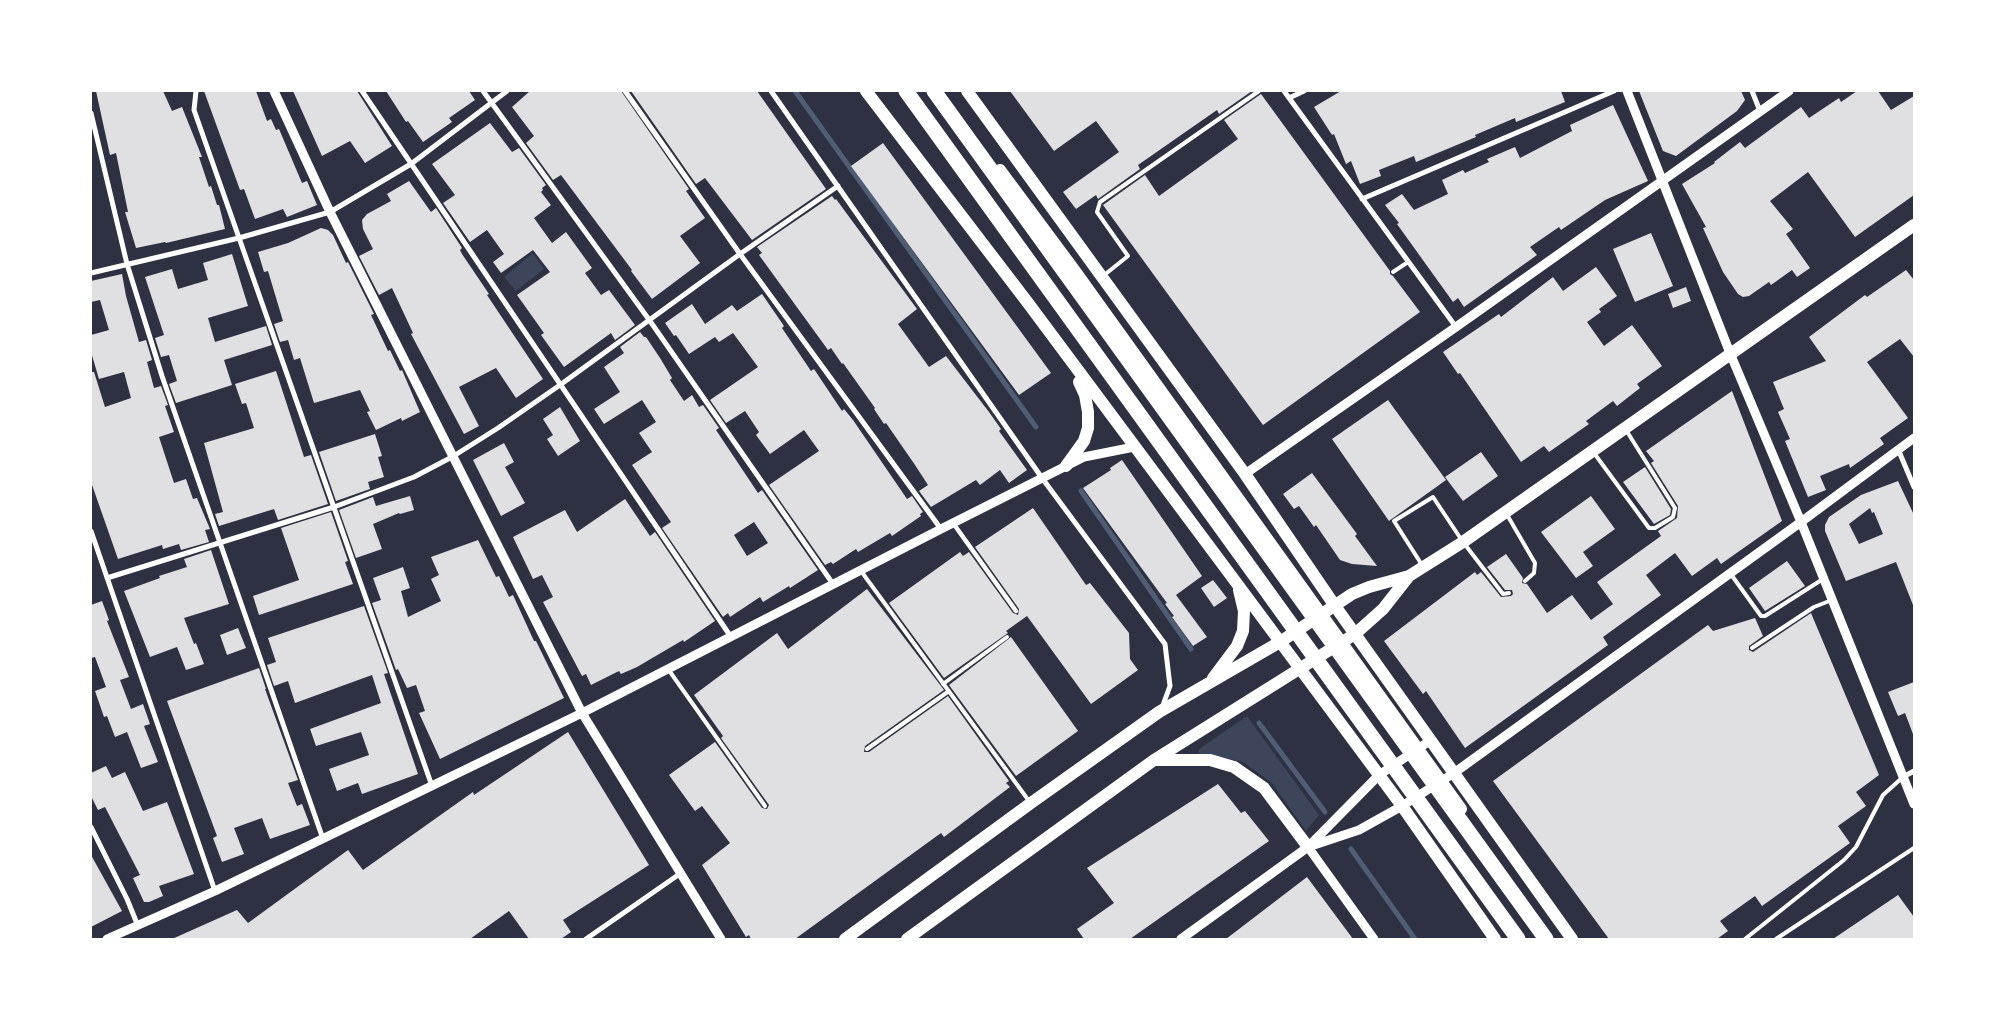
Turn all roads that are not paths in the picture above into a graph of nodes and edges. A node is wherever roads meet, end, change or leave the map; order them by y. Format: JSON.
{"nodes":[{"id":1,"x":196,"y":91,"type":"edge"},
{"id":2,"x":274,"y":91,"type":"edge"},
{"id":3,"x":362,"y":91,"type":"edge"},
{"id":4,"x":483,"y":91,"type":"edge"},
{"id":5,"x":508,"y":91,"type":"edge"},
{"id":6,"x":625,"y":91,"type":"edge"},
{"id":7,"x":771,"y":91,"type":"edge"},
{"id":8,"x":866,"y":91,"type":"edge"},
{"id":9,"x":900,"y":91,"type":"edge"},
{"id":10,"x":906,"y":91,"type":"edge"},
{"id":11,"x":934,"y":91,"type":"edge"},
{"id":12,"x":942,"y":91,"type":"edge"},
{"id":13,"x":966,"y":91,"type":"edge"},
{"id":14,"x":1259,"y":91,"type":"edge"},
{"id":15,"x":1284,"y":91,"type":"edge"},
{"id":16,"x":1304,"y":91,"type":"edge"},
{"id":17,"x":1614,"y":91,"type":"edge"},
{"id":18,"x":1627,"y":91,"type":"edge"},
{"id":19,"x":1752,"y":91,"type":"edge"},
{"id":20,"x":1788,"y":91,"type":"edge"},
{"id":21,"x":1289,"y":98,"type":"junction"},
{"id":22,"x":491,"y":103,"type":"junction"},
{"id":23,"x":1760,"y":111,"type":"junction"},
{"id":24,"x":91,"y":113,"type":"edge"},
{"id":25,"x":410,"y":164,"type":"junction"},
{"id":26,"x":1662,"y":180,"type":"junction"},
{"id":27,"x":838,"y":186,"type":"junction"},
{"id":28,"x":1362,"y":199,"type":"junction"},
{"id":29,"x":330,"y":212,"type":"junction"},
{"id":30,"x":1914,"y":225,"type":"edge"},
{"id":31,"x":239,"y":238,"type":"junction"},
{"id":32,"x":740,"y":254,"type":"junction"},
{"id":33,"x":1408,"y":262,"type":"junction"},
{"id":34,"x":127,"y":264,"type":"junction"},
{"id":35,"x":1393,"y":272,"type":"dead end"},
{"id":36,"x":91,"y":273,"type":"edge"},
{"id":37,"x":1102,"y":277,"type":"junction"},
{"id":38,"x":650,"y":321,"type":"junction"},
{"id":39,"x":1456,"y":327,"type":"junction"},
{"id":40,"x":1064,"y":353,"type":"junction"},
{"id":41,"x":1730,"y":353,"type":"junction"},
{"id":42,"x":560,"y":385,"type":"junction"},
{"id":43,"x":1625,"y":428,"type":"junction"},
{"id":44,"x":1914,"y":438,"type":"edge"},
{"id":45,"x":1134,"y":447,"type":"junction"},
{"id":46,"x":1898,"y":449,"type":"junction"},
{"id":47,"x":1593,"y":451,"type":"junction"},
{"id":48,"x":452,"y":457,"type":"junction"},
{"id":49,"x":1066,"y":466,"type":"junction"},
{"id":50,"x":1245,"y":474,"type":"junction"},
{"id":51,"x":1042,"y":478,"type":"junction"},
{"id":52,"x":1914,"y":487,"type":"edge"},
{"id":53,"x":334,"y":506,"type":"junction"},
{"id":54,"x":1506,"y":512,"type":"junction"},
{"id":55,"x":1801,"y":522,"type":"junction"},
{"id":56,"x":953,"y":523,"type":"junction"},
{"id":57,"x":941,"y":528,"type":"junction"},
{"id":58,"x":91,"y":532,"type":"edge"},
{"id":59,"x":1463,"y":542,"type":"junction"},
{"id":60,"x":221,"y":543,"type":"junction"},
{"id":61,"x":1423,"y":567,"type":"junction"},
{"id":62,"x":860,"y":570,"type":"junction"},
{"id":63,"x":1730,"y":573,"type":"junction"},
{"id":64,"x":1409,"y":576,"type":"junction"},
{"id":65,"x":108,"y":578,"type":"junction"},
{"id":66,"x":1824,"y":579,"type":"junction"},
{"id":67,"x":1525,"y":581,"type":"dead end"},
{"id":68,"x":833,"y":584,"type":"junction"},
{"id":69,"x":1238,"y":585,"type":"junction"},
{"id":70,"x":1509,"y":593,"type":"dead end"},
{"id":71,"x":1832,"y":600,"type":"junction"},
{"id":72,"x":1335,"y":606,"type":"junction"},
{"id":73,"x":1016,"y":611,"type":"dead end"},
{"id":74,"x":1355,"y":634,"type":"junction"},
{"id":75,"x":731,"y":637,"type":"junction"},
{"id":76,"x":1008,"y":637,"type":"dead end"},
{"id":77,"x":1280,"y":642,"type":"junction"},
{"id":78,"x":1752,"y":648,"type":"dead end"},
{"id":79,"x":668,"y":668,"type":"junction"},
{"id":80,"x":1300,"y":669,"type":"junction"},
{"id":81,"x":1210,"y":682,"type":"junction"},
{"id":82,"x":943,"y":684,"type":"junction"},
{"id":83,"x":948,"y":691,"type":"junction"},
{"id":84,"x":1160,"y":712,"type":"junction"},
{"id":85,"x":582,"y":713,"type":"junction"},
{"id":86,"x":1431,"y":740,"type":"junction"},
{"id":87,"x":867,"y":749,"type":"dead end"},
{"id":88,"x":1154,"y":760,"type":"junction"},
{"id":89,"x":1914,"y":772,"type":"edge"},
{"id":90,"x":1454,"y":773,"type":"junction"},
{"id":91,"x":1379,"y":776,"type":"junction"},
{"id":92,"x":1903,"y":777,"type":"junction"},
{"id":93,"x":432,"y":786,"type":"junction"},
{"id":94,"x":1031,"y":803,"type":"junction"},
{"id":95,"x":1914,"y":804,"type":"edge"},
{"id":96,"x":765,"y":806,"type":"dead end"},
{"id":97,"x":1402,"y":806,"type":"junction"},
{"id":98,"x":91,"y":827,"type":"edge"},
{"id":99,"x":323,"y":839,"type":"junction"},
{"id":100,"x":1308,"y":848,"type":"junction"},
{"id":101,"x":1914,"y":848,"type":"edge"},
{"id":102,"x":681,"y":872,"type":"junction"},
{"id":103,"x":215,"y":891,"type":"junction"},
{"id":104,"x":138,"y":926,"type":"junction"},
{"id":105,"x":107,"y":939,"type":"edge"},
{"id":106,"x":586,"y":939,"type":"edge"},
{"id":107,"x":721,"y":939,"type":"edge"},
{"id":108,"x":845,"y":939,"type":"edge"},
{"id":109,"x":907,"y":939,"type":"edge"},
{"id":110,"x":1181,"y":939,"type":"edge"},
{"id":111,"x":1374,"y":939,"type":"edge"},
{"id":112,"x":1494,"y":939,"type":"edge"},
{"id":113,"x":1512,"y":939,"type":"edge"},
{"id":114,"x":1518,"y":939,"type":"edge"},
{"id":115,"x":1546,"y":939,"type":"edge"},
{"id":116,"x":1555,"y":939,"type":"edge"},
{"id":117,"x":1572,"y":939,"type":"edge"},
{"id":118,"x":1745,"y":939,"type":"edge"},
{"id":119,"x":1776,"y":939,"type":"edge"}],
"edges":[{"from":1,"to":31,"type":"street"},
{"from":2,"to":29,"type":"street"},
{"from":3,"to":25,"type":"street"},
{"from":4,"to":22,"type":"street"},
{"from":5,"to":22,"type":"street"},
{"from":6,"to":32,"type":"street"},
{"from":7,"to":27,"type":"street"},
{"from":8,"to":40,"type":"main road"},
{"from":9,"to":113,"type":"main road"},
{"from":10,"to":114,"type":"highway"},
{"from":11,"to":115,"type":"highway"},
{"from":12,"to":116,"type":"main road"},
{"from":13,"to":37,"type":"main road"},
{"from":14,"to":37,"type":"lane"},
{"from":15,"to":21,"type":"street"},
{"from":16,"to":21,"type":"street"},
{"from":17,"to":28,"type":"street"},
{"from":18,"to":26,"type":"street"},
{"from":19,"to":23,"type":"street"},
{"from":20,"to":23,"type":"street"},
{"from":21,"to":28,"type":"street"},
{"from":22,"to":25,"type":"street"},
{"from":22,"to":38,"type":"street"},
{"from":23,"to":26,"type":"street"},
{"from":24,"to":34,"type":"street"},
{"from":25,"to":29,"type":"street"},
{"from":25,"to":42,"type":"street"},
{"from":26,"to":39,"type":"street"},
{"from":26,"to":41,"type":"street"},
{"from":27,"to":32,"type":"street"},
{"from":27,"to":51,"type":"street"},
{"from":28,"to":33,"type":"street"},
{"from":29,"to":31,"type":"street"},
{"from":29,"to":48,"type":"street"},
{"from":30,"to":41,"type":"main road"},
{"from":31,"to":34,"type":"street"},
{"from":31,"to":53,"type":"street"},
{"from":32,"to":38,"type":"street"},
{"from":32,"to":57,"type":"street"},
{"from":33,"to":35,"type":"lane"},
{"from":33,"to":39,"type":"street"},
{"from":34,"to":36,"type":"street"},
{"from":34,"to":60,"type":"street"},
{"from":37,"to":50,"type":"main road"},
{"from":38,"to":42,"type":"street"},
{"from":38,"to":68,"type":"street"},
{"from":39,"to":50,"type":"street"},
{"from":40,"to":45,"type":"main road"},
{"from":40,"to":49,"type":"main road"},
{"from":41,"to":43,"type":"main road"},
{"from":41,"to":55,"type":"street"},
{"from":42,"to":48,"type":"street"},
{"from":42,"to":75,"type":"street"},
{"from":43,"to":47,"type":"main road"},
{"from":43,"to":47,"type":"lane"},
{"from":44,"to":46,"type":"street"},
{"from":45,"to":49,"type":"street"},
{"from":45,"to":69,"type":"main road"},
{"from":46,"to":52,"type":"street"},
{"from":46,"to":55,"type":"street"},
{"from":47,"to":54,"type":"main road"},
{"from":48,"to":53,"type":"street"},
{"from":48,"to":85,"type":"street"},
{"from":49,"to":51,"type":"street"},
{"from":50,"to":72,"type":"main road"},
{"from":51,"to":56,"type":"street"},
{"from":51,"to":84,"type":"street"},
{"from":53,"to":60,"type":"street"},
{"from":53,"to":93,"type":"street"},
{"from":54,"to":59,"type":"main road"},
{"from":54,"to":67,"type":"lane"},
{"from":55,"to":63,"type":"street"},
{"from":55,"to":66,"type":"street"},
{"from":56,"to":57,"type":"street"},
{"from":56,"to":73,"type":"street"},
{"from":57,"to":62,"type":"street"},
{"from":58,"to":65,"type":"street"},
{"from":59,"to":61,"type":"main road"},
{"from":59,"to":61,"type":"lane"},
{"from":59,"to":70,"type":"lane"},
{"from":60,"to":65,"type":"street"},
{"from":60,"to":99,"type":"street"},
{"from":61,"to":64,"type":"main road"},
{"from":62,"to":68,"type":"street"},
{"from":62,"to":82,"type":"lane"},
{"from":63,"to":66,"type":"lane"},
{"from":63,"to":90,"type":"street"},
{"from":64,"to":72,"type":"main road"},
{"from":64,"to":74,"type":"main road"},
{"from":65,"to":103,"type":"street"},
{"from":66,"to":71,"type":"street"},
{"from":68,"to":75,"type":"street"},
{"from":69,"to":77,"type":"main road"},
{"from":69,"to":81,"type":"main road"},
{"from":71,"to":78,"type":"lane"},
{"from":71,"to":92,"type":"street"},
{"from":72,"to":74,"type":"main road"},
{"from":72,"to":77,"type":"main road"},
{"from":74,"to":80,"type":"main road"},
{"from":74,"to":86,"type":"main road"},
{"from":75,"to":79,"type":"street"},
{"from":76,"to":82,"type":"lane"},
{"from":77,"to":80,"type":"main road"},
{"from":77,"to":81,"type":"main road"},
{"from":79,"to":85,"type":"street"},
{"from":79,"to":96,"type":"lane"},
{"from":80,"to":88,"type":"main road"},
{"from":80,"to":91,"type":"main road"},
{"from":81,"to":84,"type":"main road"},
{"from":82,"to":83,"type":"lane"},
{"from":83,"to":87,"type":"lane"},
{"from":83,"to":94,"type":"lane"},
{"from":84,"to":94,"type":"main road"},
{"from":85,"to":93,"type":"street"},
{"from":85,"to":102,"type":"street"},
{"from":86,"to":90,"type":"main road"},
{"from":86,"to":91,"type":"street"},
{"from":88,"to":100,"type":"main road"},
{"from":88,"to":109,"type":"main road"},
{"from":89,"to":92,"type":"street"},
{"from":90,"to":97,"type":"street"},
{"from":90,"to":117,"type":"main road"},
{"from":91,"to":97,"type":"main road"},
{"from":91,"to":100,"type":"street"},
{"from":92,"to":95,"type":"street"},
{"from":92,"to":118,"type":"lane"},
{"from":93,"to":99,"type":"street"},
{"from":94,"to":108,"type":"main road"},
{"from":97,"to":100,"type":"street"},
{"from":97,"to":112,"type":"main road"},
{"from":98,"to":104,"type":"street"},
{"from":99,"to":103,"type":"street"},
{"from":100,"to":110,"type":"street"},
{"from":100,"to":111,"type":"street"},
{"from":101,"to":119,"type":"lane"},
{"from":102,"to":106,"type":"street"},
{"from":102,"to":107,"type":"street"},
{"from":103,"to":104,"type":"street"},
{"from":104,"to":105,"type":"street"}]}
